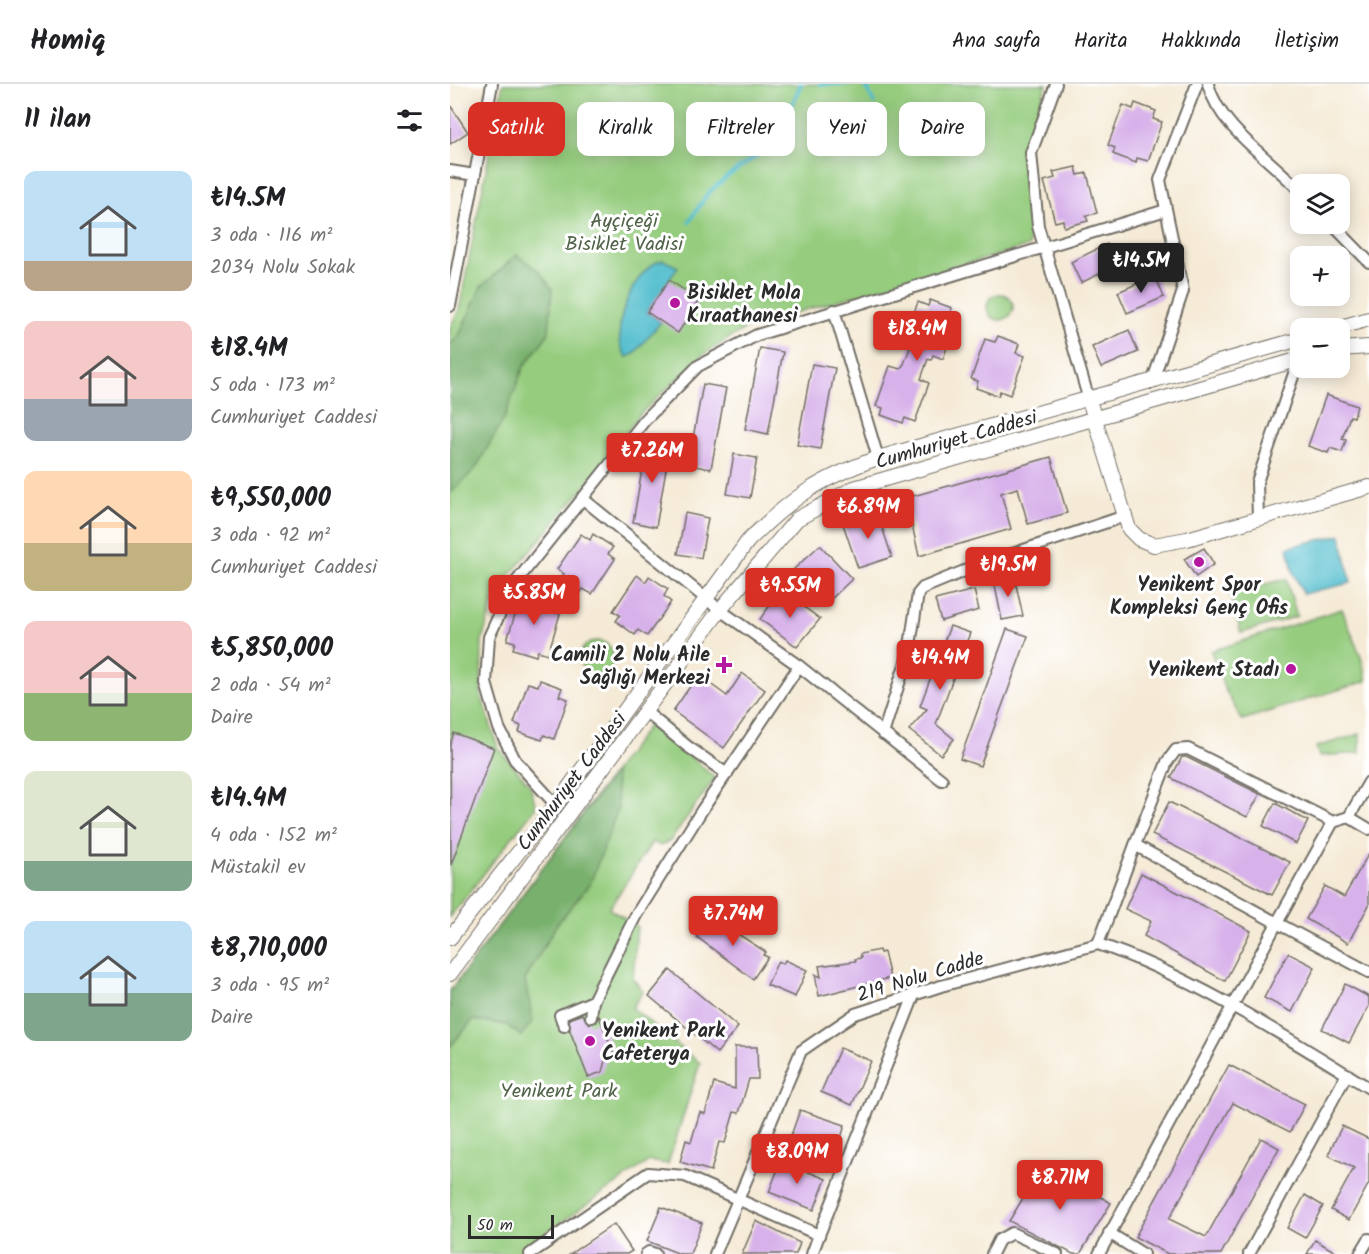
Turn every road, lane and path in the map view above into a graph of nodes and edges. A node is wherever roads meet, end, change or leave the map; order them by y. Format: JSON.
{"nodes":[{"id":1,"x":492,"y":84,"type":"edge"},
{"id":2,"x":1056,"y":84,"type":"edge"},
{"id":3,"x":1197,"y":84,"type":"edge"},
{"id":4,"x":1208,"y":84,"type":"edge"},
{"id":5,"x":450,"y":171,"type":"edge"},
{"id":6,"x":475,"y":175,"type":"junction"},
{"id":7,"x":1290,"y":181,"type":"edge"},
{"id":8,"x":1166,"y":210,"type":"junction"},
{"id":9,"x":1342,"y":234,"type":"edge"},
{"id":10,"x":1043,"y":247,"type":"junction"},
{"id":11,"x":1369,"y":262,"type":"edge"},
{"id":12,"x":450,"y":306,"type":"edge"},
{"id":13,"x":834,"y":310,"type":"junction"},
{"id":14,"x":1369,"y":319,"type":"edge"},
{"id":15,"x":1350,"y":324,"type":"edge"},
{"id":16,"x":1290,"y":342,"type":"edge"},
{"id":17,"x":1369,"y":347,"type":"edge"},
{"id":18,"x":1350,"y":348,"type":"edge"},
{"id":19,"x":1290,"y":362,"type":"edge"},
{"id":20,"x":1293,"y":378,"type":"edge"},
{"id":21,"x":1152,"y":383,"type":"junction"},
{"id":22,"x":1089,"y":400,"type":"junction"},
{"id":23,"x":1096,"y":420,"type":"junction"},
{"id":24,"x":878,"y":458,"type":"junction"},
{"id":25,"x":1369,"y":487,"type":"edge"},
{"id":26,"x":582,"y":498,"type":"junction"},
{"id":27,"x":1125,"y":516,"type":"junction"},
{"id":28,"x":1258,"y":518,"type":"junction"},
{"id":29,"x":705,"y":598,"type":"junction"},
{"id":30,"x":720,"y":610,"type":"junction"},
{"id":31,"x":799,"y":666,"type":"junction"},
{"id":32,"x":646,"y":712,"type":"junction"},
{"id":33,"x":883,"y":734,"type":"junction"},
{"id":34,"x":727,"y":774,"type":"junction"},
{"id":35,"x":942,"y":780,"type":"dead end"},
{"id":36,"x":1369,"y":782,"type":"edge"},
{"id":37,"x":556,"y":805,"type":"junction"},
{"id":38,"x":1349,"y":818,"type":"junction"},
{"id":39,"x":1333,"y":822,"type":"junction"},
{"id":40,"x":1369,"y":829,"type":"edge"},
{"id":41,"x":1135,"y":845,"type":"junction"},
{"id":42,"x":1277,"y":923,"type":"junction"},
{"id":43,"x":450,"y":938,"type":"edge"},
{"id":44,"x":1098,"y":944,"type":"junction"},
{"id":45,"x":1369,"y":972,"type":"edge"},
{"id":46,"x":450,"y":974,"type":"edge"},
{"id":47,"x":915,"y":993,"type":"junction"},
{"id":48,"x":592,"y":1001,"type":"junction"},
{"id":49,"x":1232,"y":1007,"type":"junction"},
{"id":50,"x":591,"y":1017,"type":"dead end"},
{"id":51,"x":564,"y":1026,"type":"dead end"},
{"id":52,"x":1347,"y":1074,"type":"junction"},
{"id":53,"x":1369,"y":1088,"type":"edge"},
{"id":54,"x":736,"y":1199,"type":"junction"},
{"id":55,"x":1109,"y":1233,"type":"junction"},
{"id":56,"x":819,"y":1235,"type":"junction"},
{"id":57,"x":1369,"y":1239,"type":"edge"},
{"id":58,"x":530,"y":1254,"type":"edge"},
{"id":59,"x":646,"y":1254,"type":"edge"},
{"id":60,"x":655,"y":1254,"type":"edge"},
{"id":61,"x":715,"y":1254,"type":"edge"},
{"id":62,"x":812,"y":1254,"type":"edge"},
{"id":63,"x":992,"y":1254,"type":"edge"},
{"id":64,"x":1057,"y":1254,"type":"edge"},
{"id":65,"x":1099,"y":1254,"type":"edge"},
{"id":66,"x":1143,"y":1254,"type":"edge"},
{"id":67,"x":1249,"y":1254,"type":"edge"},
{"id":68,"x":1360,"y":1254,"type":"edge"}],
"edges":[{"from":1,"to":6,"type":"street"},
{"from":2,"to":10,"type":"street"},
{"from":3,"to":8,"type":"street"},
{"from":4,"to":7,"type":"street"},
{"from":5,"to":6,"type":"street"},
{"from":6,"to":12,"type":"street"},
{"from":8,"to":10,"type":"street"},
{"from":8,"to":21,"type":"street"},
{"from":9,"to":11,"type":"street"},
{"from":10,"to":13,"type":"street"},
{"from":10,"to":22,"type":"street"},
{"from":13,"to":24,"type":"street"},
{"from":13,"to":26,"type":"street"},
{"from":14,"to":15,"type":"street"},
{"from":16,"to":21,"type":"street","name":"Cumhuriyet Caddesi"},
{"from":17,"to":18,"type":"street"},
{"from":19,"to":23,"type":"street","name":"Cumhuriyet Caddesi"},
{"from":20,"to":28,"type":"street"},
{"from":21,"to":22,"type":"street","name":"Cumhuriyet Caddesi"},
{"from":22,"to":23,"type":"street"},
{"from":22,"to":24,"type":"street","name":"Cumhuriyet Caddesi"},
{"from":23,"to":27,"type":"street"},
{"from":23,"to":30,"type":"street","name":"Cumhuriyet Caddesi"},
{"from":24,"to":29,"type":"street","name":"Cumhuriyet Caddesi"},
{"from":25,"to":28,"type":"street"},
{"from":26,"to":29,"type":"street"},
{"from":26,"to":37,"type":"street"},
{"from":27,"to":28,"type":"street"},
{"from":27,"to":33,"type":"street"},
{"from":29,"to":30,"type":"street"},
{"from":29,"to":37,"type":"street","name":"Cumhuriyet Caddesi"},
{"from":30,"to":31,"type":"street"},
{"from":30,"to":32,"type":"street","name":"Cumhuriyet Caddesi"},
{"from":31,"to":33,"type":"street"},
{"from":31,"to":34,"type":"street"},
{"from":32,"to":34,"type":"street"},
{"from":32,"to":46,"type":"street","name":"Cumhuriyet Caddesi"},
{"from":33,"to":35,"type":"street"},
{"from":34,"to":48,"type":"street"},
{"from":36,"to":38,"type":"street"},
{"from":37,"to":43,"type":"street","name":"Cumhuriyet Caddesi"},
{"from":38,"to":39,"type":"street"},
{"from":38,"to":40,"type":"street"},
{"from":39,"to":41,"type":"street"},
{"from":39,"to":42,"type":"street"},
{"from":41,"to":42,"type":"street"},
{"from":41,"to":44,"type":"street"},
{"from":42,"to":45,"type":"street"},
{"from":42,"to":49,"type":"street"},
{"from":44,"to":47,"type":"street","name":"219 Nolu Cadde"},
{"from":44,"to":49,"type":"street"},
{"from":47,"to":54,"type":"street","name":"219 Nolu Cadde"},
{"from":47,"to":56,"type":"street"},
{"from":48,"to":50,"type":"street"},
{"from":48,"to":51,"type":"street"},
{"from":49,"to":52,"type":"street"},
{"from":49,"to":55,"type":"street"},
{"from":52,"to":53,"type":"street"},
{"from":52,"to":67,"type":"street"},
{"from":54,"to":56,"type":"street"},
{"from":54,"to":58,"type":"street"},
{"from":54,"to":61,"type":"street","name":"219 Nolu Cadde"},
{"from":55,"to":65,"type":"street"},
{"from":55,"to":66,"type":"street"},
{"from":56,"to":62,"type":"street"},
{"from":57,"to":68,"type":"street"},
{"from":59,"to":60,"type":"street"},
{"from":63,"to":64,"type":"street"}]}
